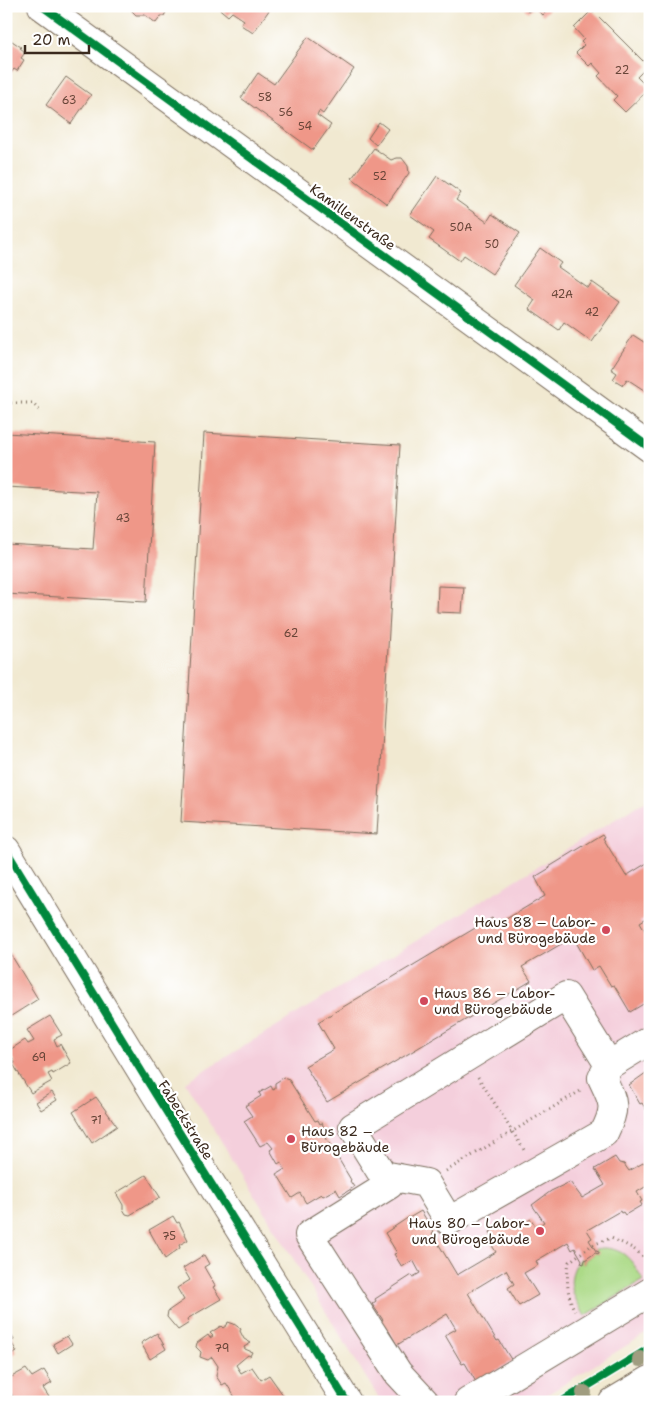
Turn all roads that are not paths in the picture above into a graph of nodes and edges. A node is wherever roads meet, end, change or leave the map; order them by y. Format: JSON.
{"nodes":[{"id":1,"x":42,"y":6,"type":"edge"},
{"id":2,"x":650,"y":448,"type":"edge"},
{"id":3,"x":6,"y":850,"type":"edge"},
{"id":4,"x":650,"y":1040,"type":"edge"},
{"id":5,"x":605,"y":1071,"type":"junction"},
{"id":6,"x":383,"y":1175,"type":"junction"},
{"id":7,"x":650,"y":1292,"type":"edge"},
{"id":8,"x":650,"y":1380,"type":"edge"},
{"id":9,"x":347,"y":1402,"type":"edge"},
{"id":10,"x":424,"y":1402,"type":"edge"},
{"id":11,"x":468,"y":1402,"type":"edge"},
{"id":12,"x":613,"y":1402,"type":"edge"}],
"edges":[{"from":1,"to":2,"type":"street","name":"Kamillenstraße"},
{"from":3,"to":9,"type":"street","name":"Fabeckstraße"},
{"from":4,"to":5,"type":"street"},
{"from":5,"to":6,"type":"street"},
{"from":5,"to":6,"type":"street"},
{"from":6,"to":10,"type":"street"},
{"from":7,"to":11,"type":"street"},
{"from":8,"to":12,"type":"street"}]}
